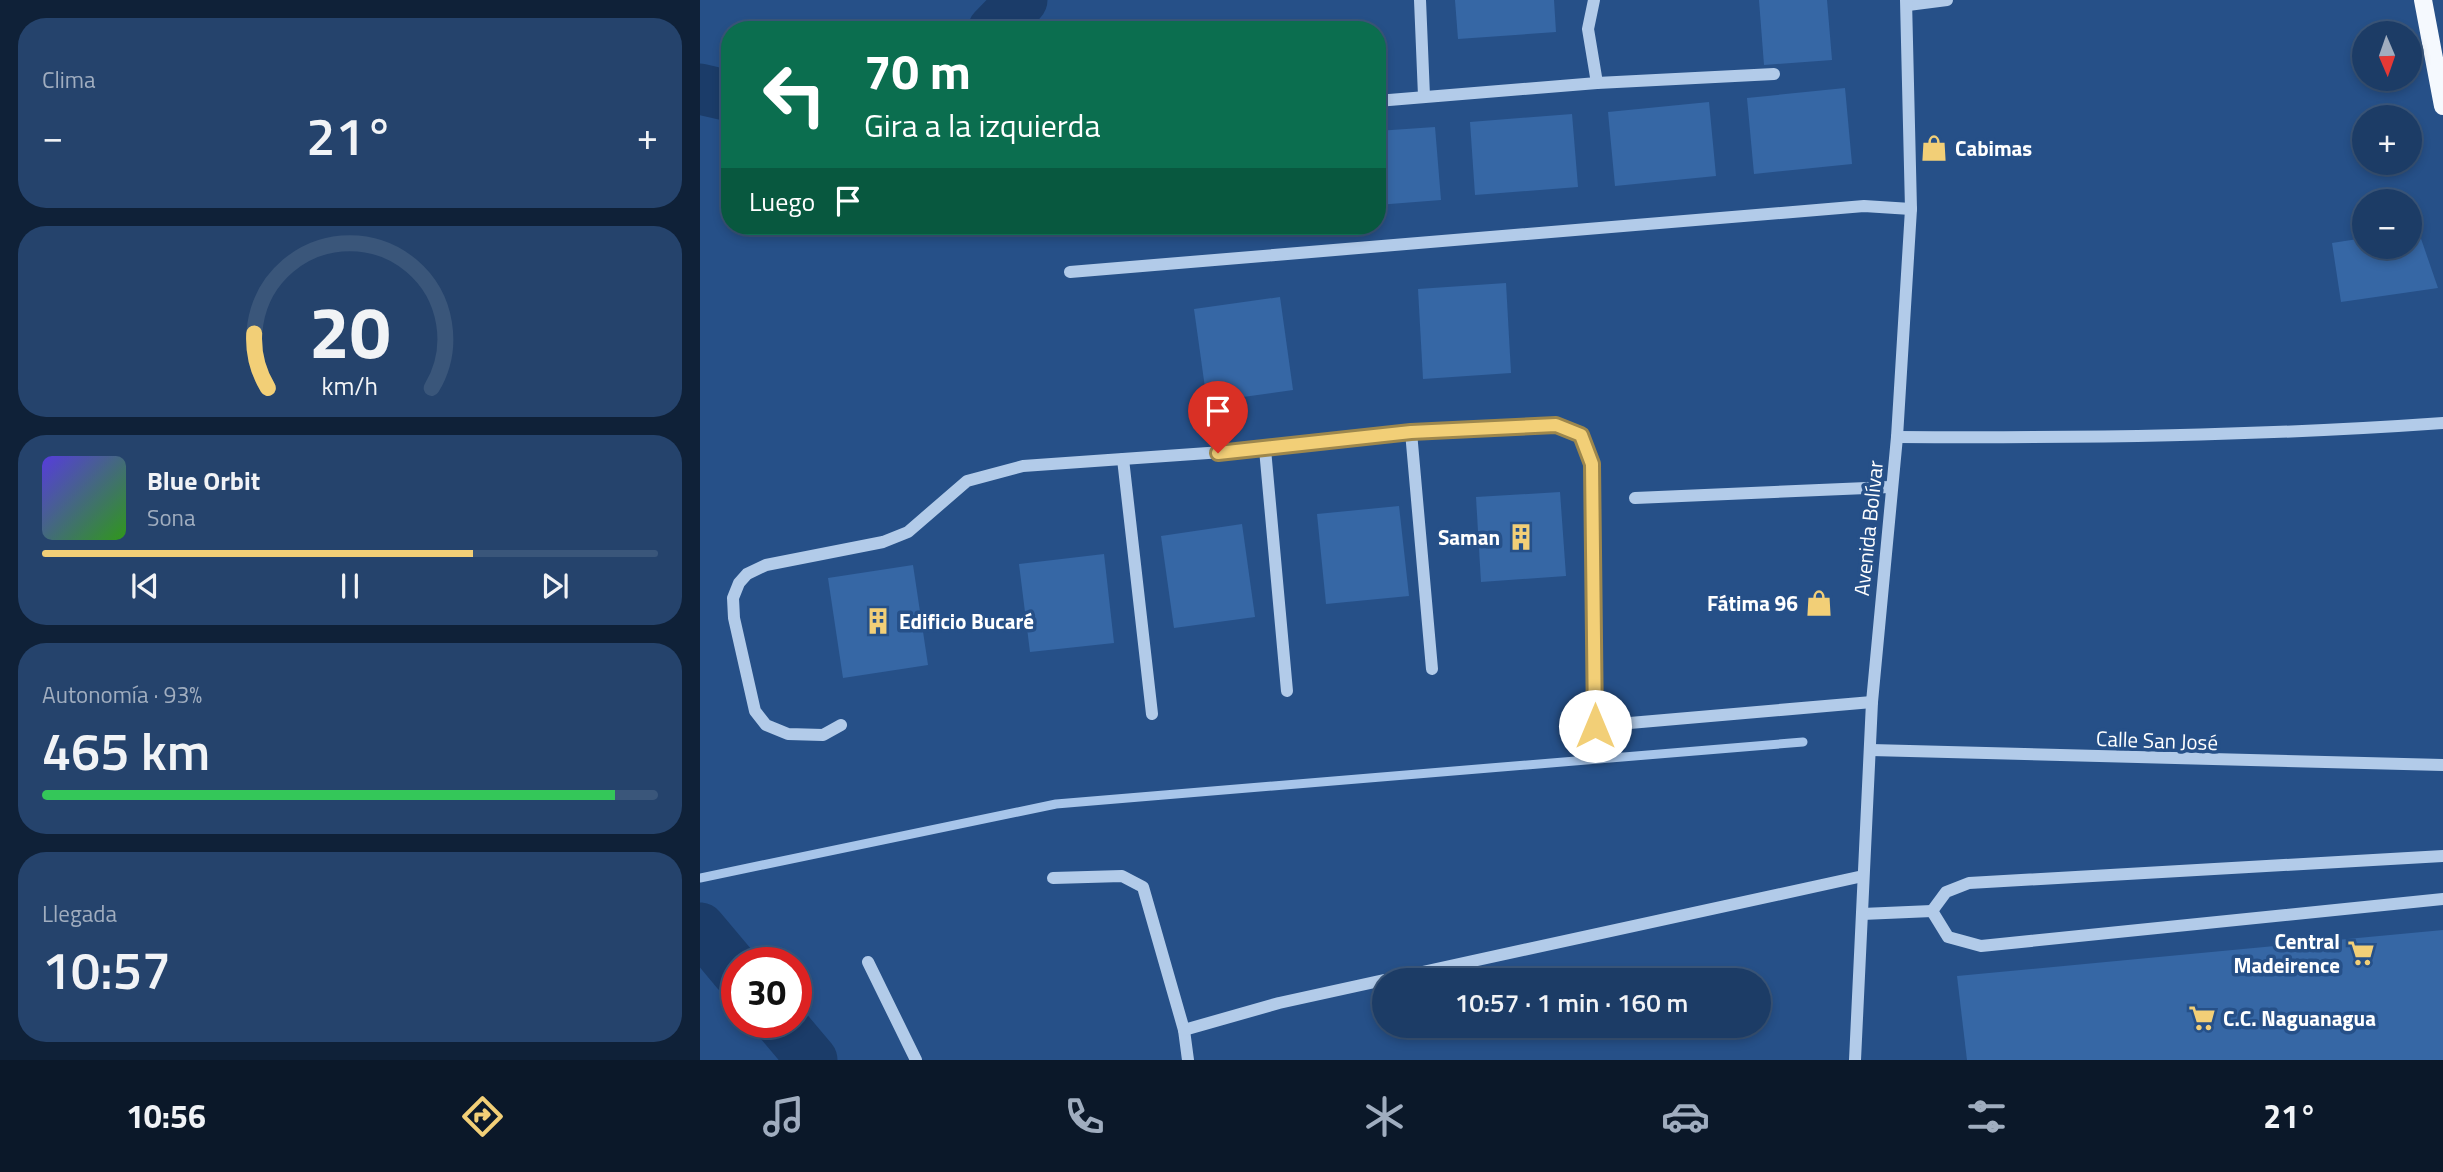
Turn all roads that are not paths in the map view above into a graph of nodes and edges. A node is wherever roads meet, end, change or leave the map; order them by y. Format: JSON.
{"nodes":[{"id":1,"x":1420,"y":0,"type":"edge"},
{"id":2,"x":1594,"y":0,"type":"edge"},
{"id":3,"x":1947,"y":0,"type":"edge"},
{"id":4,"x":2423,"y":0,"type":"edge"},
{"id":5,"x":1907,"y":2,"type":"edge"},
{"id":6,"x":1774,"y":74,"type":"dead end"},
{"id":7,"x":1597,"y":83,"type":"junction"},
{"id":8,"x":1424,"y":96,"type":"junction"},
{"id":9,"x":1386,"y":100,"type":"edge"},
{"id":10,"x":2443,"y":106,"type":"edge"},
{"id":11,"x":1910,"y":209,"type":"junction"},
{"id":12,"x":1070,"y":272,"type":"dead end"},
{"id":13,"x":2443,"y":423,"type":"edge"},
{"id":14,"x":1411,"y":432,"type":"junction"},
{"id":15,"x":1897,"y":437,"type":"junction"},
{"id":16,"x":1265,"y":450,"type":"junction"},
{"id":17,"x":1123,"y":459,"type":"junction"},
{"id":18,"x":1890,"y":487,"type":"junction"},
{"id":19,"x":1635,"y":498,"type":"dead end"},
{"id":20,"x":1432,"y":669,"type":"dead end"},
{"id":21,"x":1287,"y":691,"type":"dead end"},
{"id":22,"x":1872,"y":702,"type":"junction"},
{"id":23,"x":1152,"y":714,"type":"dead end"},
{"id":24,"x":841,"y":725,"type":"dead end"},
{"id":25,"x":1871,"y":750,"type":"junction"},
{"id":26,"x":2443,"y":765,"type":"edge"},
{"id":27,"x":2443,"y":856,"type":"edge"},
{"id":28,"x":1863,"y":876,"type":"junction"},
{"id":29,"x":1053,"y":878,"type":"dead end"},
{"id":30,"x":2443,"y":899,"type":"edge"},
{"id":31,"x":1932,"y":911,"type":"junction"},
{"id":32,"x":1862,"y":914,"type":"junction"},
{"id":33,"x":868,"y":962,"type":"dead end"},
{"id":34,"x":1440,"y":968,"type":"edge"},
{"id":35,"x":1372,"y":983,"type":"edge"},
{"id":36,"x":1184,"y":1030,"type":"junction"},
{"id":37,"x":916,"y":1060,"type":"edge"},
{"id":38,"x":1188,"y":1060,"type":"edge"},
{"id":39,"x":1855,"y":1060,"type":"edge"}],
"edges":[{"from":1,"to":8,"type":"street"},
{"from":2,"to":7,"type":"street"},
{"from":3,"to":5,"type":"street"},
{"from":4,"to":10,"type":"main road"},
{"from":5,"to":11,"type":"street","name":"Avenida Bolívar"},
{"from":6,"to":7,"type":"street"},
{"from":7,"to":8,"type":"street"},
{"from":8,"to":9,"type":"street"},
{"from":11,"to":12,"type":"street"},
{"from":11,"to":15,"type":"street","name":"Avenida Bolívar"},
{"from":13,"to":15,"type":"street"},
{"from":14,"to":16,"type":"street"},
{"from":14,"to":20,"type":"street"},
{"from":14,"to":22,"type":"street"},
{"from":15,"to":18,"type":"street","name":"Avenida Bolívar"},
{"from":16,"to":17,"type":"street"},
{"from":16,"to":21,"type":"street"},
{"from":17,"to":23,"type":"street"},
{"from":17,"to":24,"type":"street"},
{"from":18,"to":19,"type":"street"},
{"from":18,"to":22,"type":"street","name":"Avenida Bolívar"},
{"from":22,"to":25,"type":"street","name":"Avenida Bolívar"},
{"from":25,"to":26,"type":"street","name":"Calle San José"},
{"from":25,"to":28,"type":"street","name":"Avenida Bolívar"},
{"from":27,"to":31,"type":"street"},
{"from":28,"to":32,"type":"street","name":"Avenida Bolívar"},
{"from":28,"to":34,"type":"street"},
{"from":29,"to":36,"type":"street"},
{"from":30,"to":31,"type":"street"},
{"from":31,"to":32,"type":"street"},
{"from":32,"to":39,"type":"street","name":"Avenida Bolívar"},
{"from":33,"to":37,"type":"street"},
{"from":35,"to":36,"type":"street"},
{"from":36,"to":38,"type":"street"}]}
